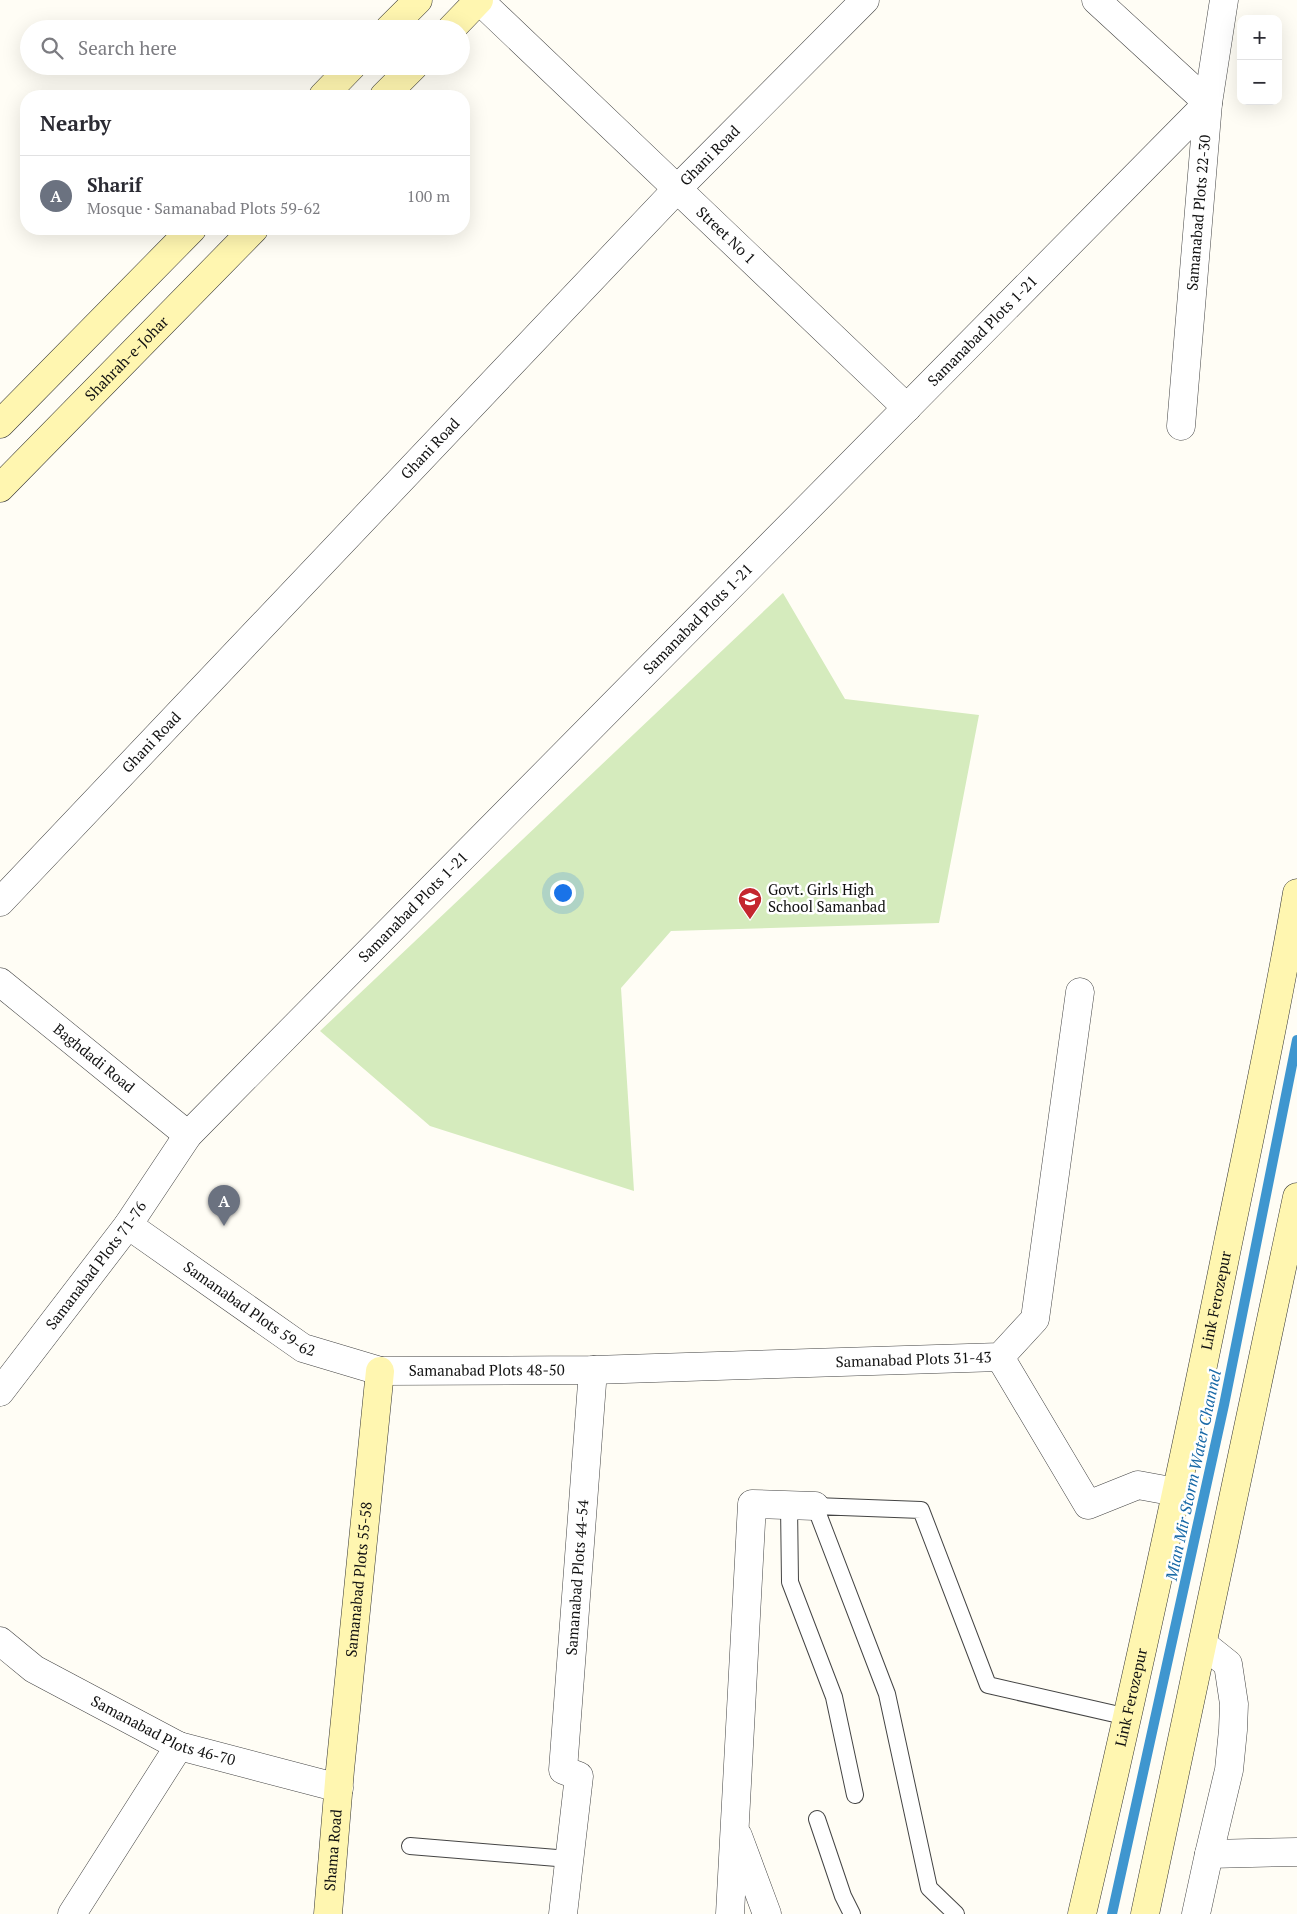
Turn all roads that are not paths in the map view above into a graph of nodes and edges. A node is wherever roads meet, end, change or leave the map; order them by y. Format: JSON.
{"nodes":[{"id":1,"x":418,"y":0,"type":"edge"},
{"id":2,"x":479,"y":0,"type":"edge"},
{"id":3,"x":864,"y":0,"type":"edge"},
{"id":4,"x":1096,"y":0,"type":"edge"},
{"id":5,"x":1224,"y":0,"type":"edge"},
{"id":6,"x":398,"y":20,"type":"edge"},
{"id":7,"x":460,"y":20,"type":"edge"},
{"id":8,"x":343,"y":75,"type":"edge"},
{"id":9,"x":405,"y":75,"type":"edge"},
{"id":10,"x":329,"y":90,"type":"edge"},
{"id":11,"x":390,"y":90,"type":"edge"},
{"id":12,"x":1208,"y":104,"type":"junction"},
{"id":13,"x":678,"y":188,"type":"junction"},
{"id":14,"x":186,"y":235,"type":"edge"},
{"id":15,"x":248,"y":235,"type":"edge"},
{"id":16,"x":907,"y":408,"type":"junction"},
{"id":17,"x":0,"y":424,"type":"edge"},
{"id":18,"x":1181,"y":426,"type":"dead end"},
{"id":19,"x":0,"y":488,"type":"edge"},
{"id":20,"x":1297,"y":892,"type":"edge"},
{"id":21,"x":0,"y":902,"type":"edge"},
{"id":22,"x":0,"y":982,"type":"edge"},
{"id":23,"x":1080,"y":992,"type":"dead end"},
{"id":24,"x":1288,"y":1001,"type":"edge"},
{"id":25,"x":188,"y":1135,"type":"junction"},
{"id":26,"x":1297,"y":1197,"type":"edge"},
{"id":27,"x":128,"y":1225,"type":"junction"},
{"id":28,"x":1294,"y":1229,"type":"edge"},
{"id":29,"x":1000,"y":1357,"type":"junction"},
{"id":30,"x":593,"y":1370,"type":"junction"},
{"id":31,"x":380,"y":1371,"type":"junction"},
{"id":32,"x":0,"y":1392,"type":"edge"},
{"id":33,"x":1176,"y":1492,"type":"junction"},
{"id":34,"x":802,"y":1505,"type":"junction"},
{"id":35,"x":0,"y":1641,"type":"edge"},
{"id":36,"x":1203,"y":1644,"type":"junction"},
{"id":37,"x":1128,"y":1717,"type":"junction"},
{"id":38,"x":179,"y":1746,"type":"junction"},
{"id":39,"x":339,"y":1788,"type":"junction"},
{"id":40,"x":856,"y":1795,"type":"dead end"},
{"id":41,"x":817,"y":1819,"type":"dead end"},
{"id":42,"x":734,"y":1826,"type":"junction"},
{"id":43,"x":410,"y":1846,"type":"dead end"},
{"id":44,"x":1297,"y":1852,"type":"edge"},
{"id":45,"x":1209,"y":1854,"type":"junction"},
{"id":46,"x":569,"y":1859,"type":"junction"},
{"id":47,"x":72,"y":1914,"type":"edge"},
{"id":48,"x":328,"y":1914,"type":"edge"},
{"id":49,"x":563,"y":1914,"type":"edge"},
{"id":50,"x":730,"y":1914,"type":"edge"},
{"id":51,"x":768,"y":1914,"type":"edge"},
{"id":52,"x":852,"y":1914,"type":"edge"},
{"id":53,"x":956,"y":1914,"type":"edge"},
{"id":54,"x":1082,"y":1914,"type":"edge"},
{"id":55,"x":1145,"y":1914,"type":"edge"},
{"id":56,"x":1196,"y":1914,"type":"edge"}],
"edges":[{"from":1,"to":6,"type":"main road"},
{"from":2,"to":7,"type":"main road"},
{"from":2,"to":13,"type":"street","name":"Street No 1"},
{"from":3,"to":13,"type":"street","name":"Ghani Road"},
{"from":4,"to":12,"type":"street"},
{"from":5,"to":12,"type":"street","name":"Samanabad Plots 22-30"},
{"from":8,"to":10,"type":"main road"},
{"from":9,"to":11,"type":"main road"},
{"from":12,"to":16,"type":"street","name":"Samanabad Plots 1-21"},
{"from":12,"to":18,"type":"street","name":"Samanabad Plots 22-30"},
{"from":13,"to":16,"type":"street","name":"Street No 1"},
{"from":13,"to":21,"type":"street","name":"Ghani Road"},
{"from":14,"to":17,"type":"main road"},
{"from":15,"to":19,"type":"main road","name":"Shahrah-e-Johar"},
{"from":16,"to":25,"type":"street","name":"Samanabad Plots 1-21"},
{"from":20,"to":24,"type":"main road","name":"Link Ferozepur"},
{"from":22,"to":25,"type":"street","name":"Baghdadi Road"},
{"from":23,"to":29,"type":"street","name":"Samanabad Plots 31-43"},
{"from":24,"to":33,"type":"main road","name":"Link Ferozepur"},
{"from":25,"to":27,"type":"street","name":"Samanabad Plots 71-76"},
{"from":26,"to":28,"type":"main road"},
{"from":27,"to":31,"type":"street","name":"Samanabad Plots 59-62"},
{"from":27,"to":32,"type":"street","name":"Samanabad Plots 71-76"},
{"from":28,"to":36,"type":"main road"},
{"from":29,"to":30,"type":"street","name":"Samanabad Plots 31-43"},
{"from":29,"to":33,"type":"street"},
{"from":30,"to":31,"type":"street","name":"Samanabad Plots 48-50"},
{"from":30,"to":46,"type":"street","name":"Samanabad Plots 44-54"},
{"from":31,"to":39,"type":"main road","name":"Samanabad Plots 55-58"},
{"from":33,"to":37,"type":"main road","name":"Link Ferozepur"},
{"from":34,"to":37,"type":"lane"},
{"from":34,"to":40,"type":"lane"},
{"from":34,"to":42,"type":"street"},
{"from":34,"to":53,"type":"lane"},
{"from":35,"to":38,"type":"street","name":"Samanabad Plots 46-70"},
{"from":36,"to":45,"type":"street"},
{"from":36,"to":55,"type":"main road"},
{"from":37,"to":54,"type":"main road","name":"Link Ferozepur"},
{"from":38,"to":39,"type":"street","name":"Samanabad Plots 46-70"},
{"from":38,"to":47,"type":"street"},
{"from":39,"to":48,"type":"main road","name":"Shama Road"},
{"from":41,"to":52,"type":"lane"},
{"from":42,"to":50,"type":"street"},
{"from":42,"to":51,"type":"street"},
{"from":43,"to":46,"type":"lane"},
{"from":44,"to":45,"type":"street"},
{"from":45,"to":56,"type":"street"},
{"from":46,"to":49,"type":"street"}]}
